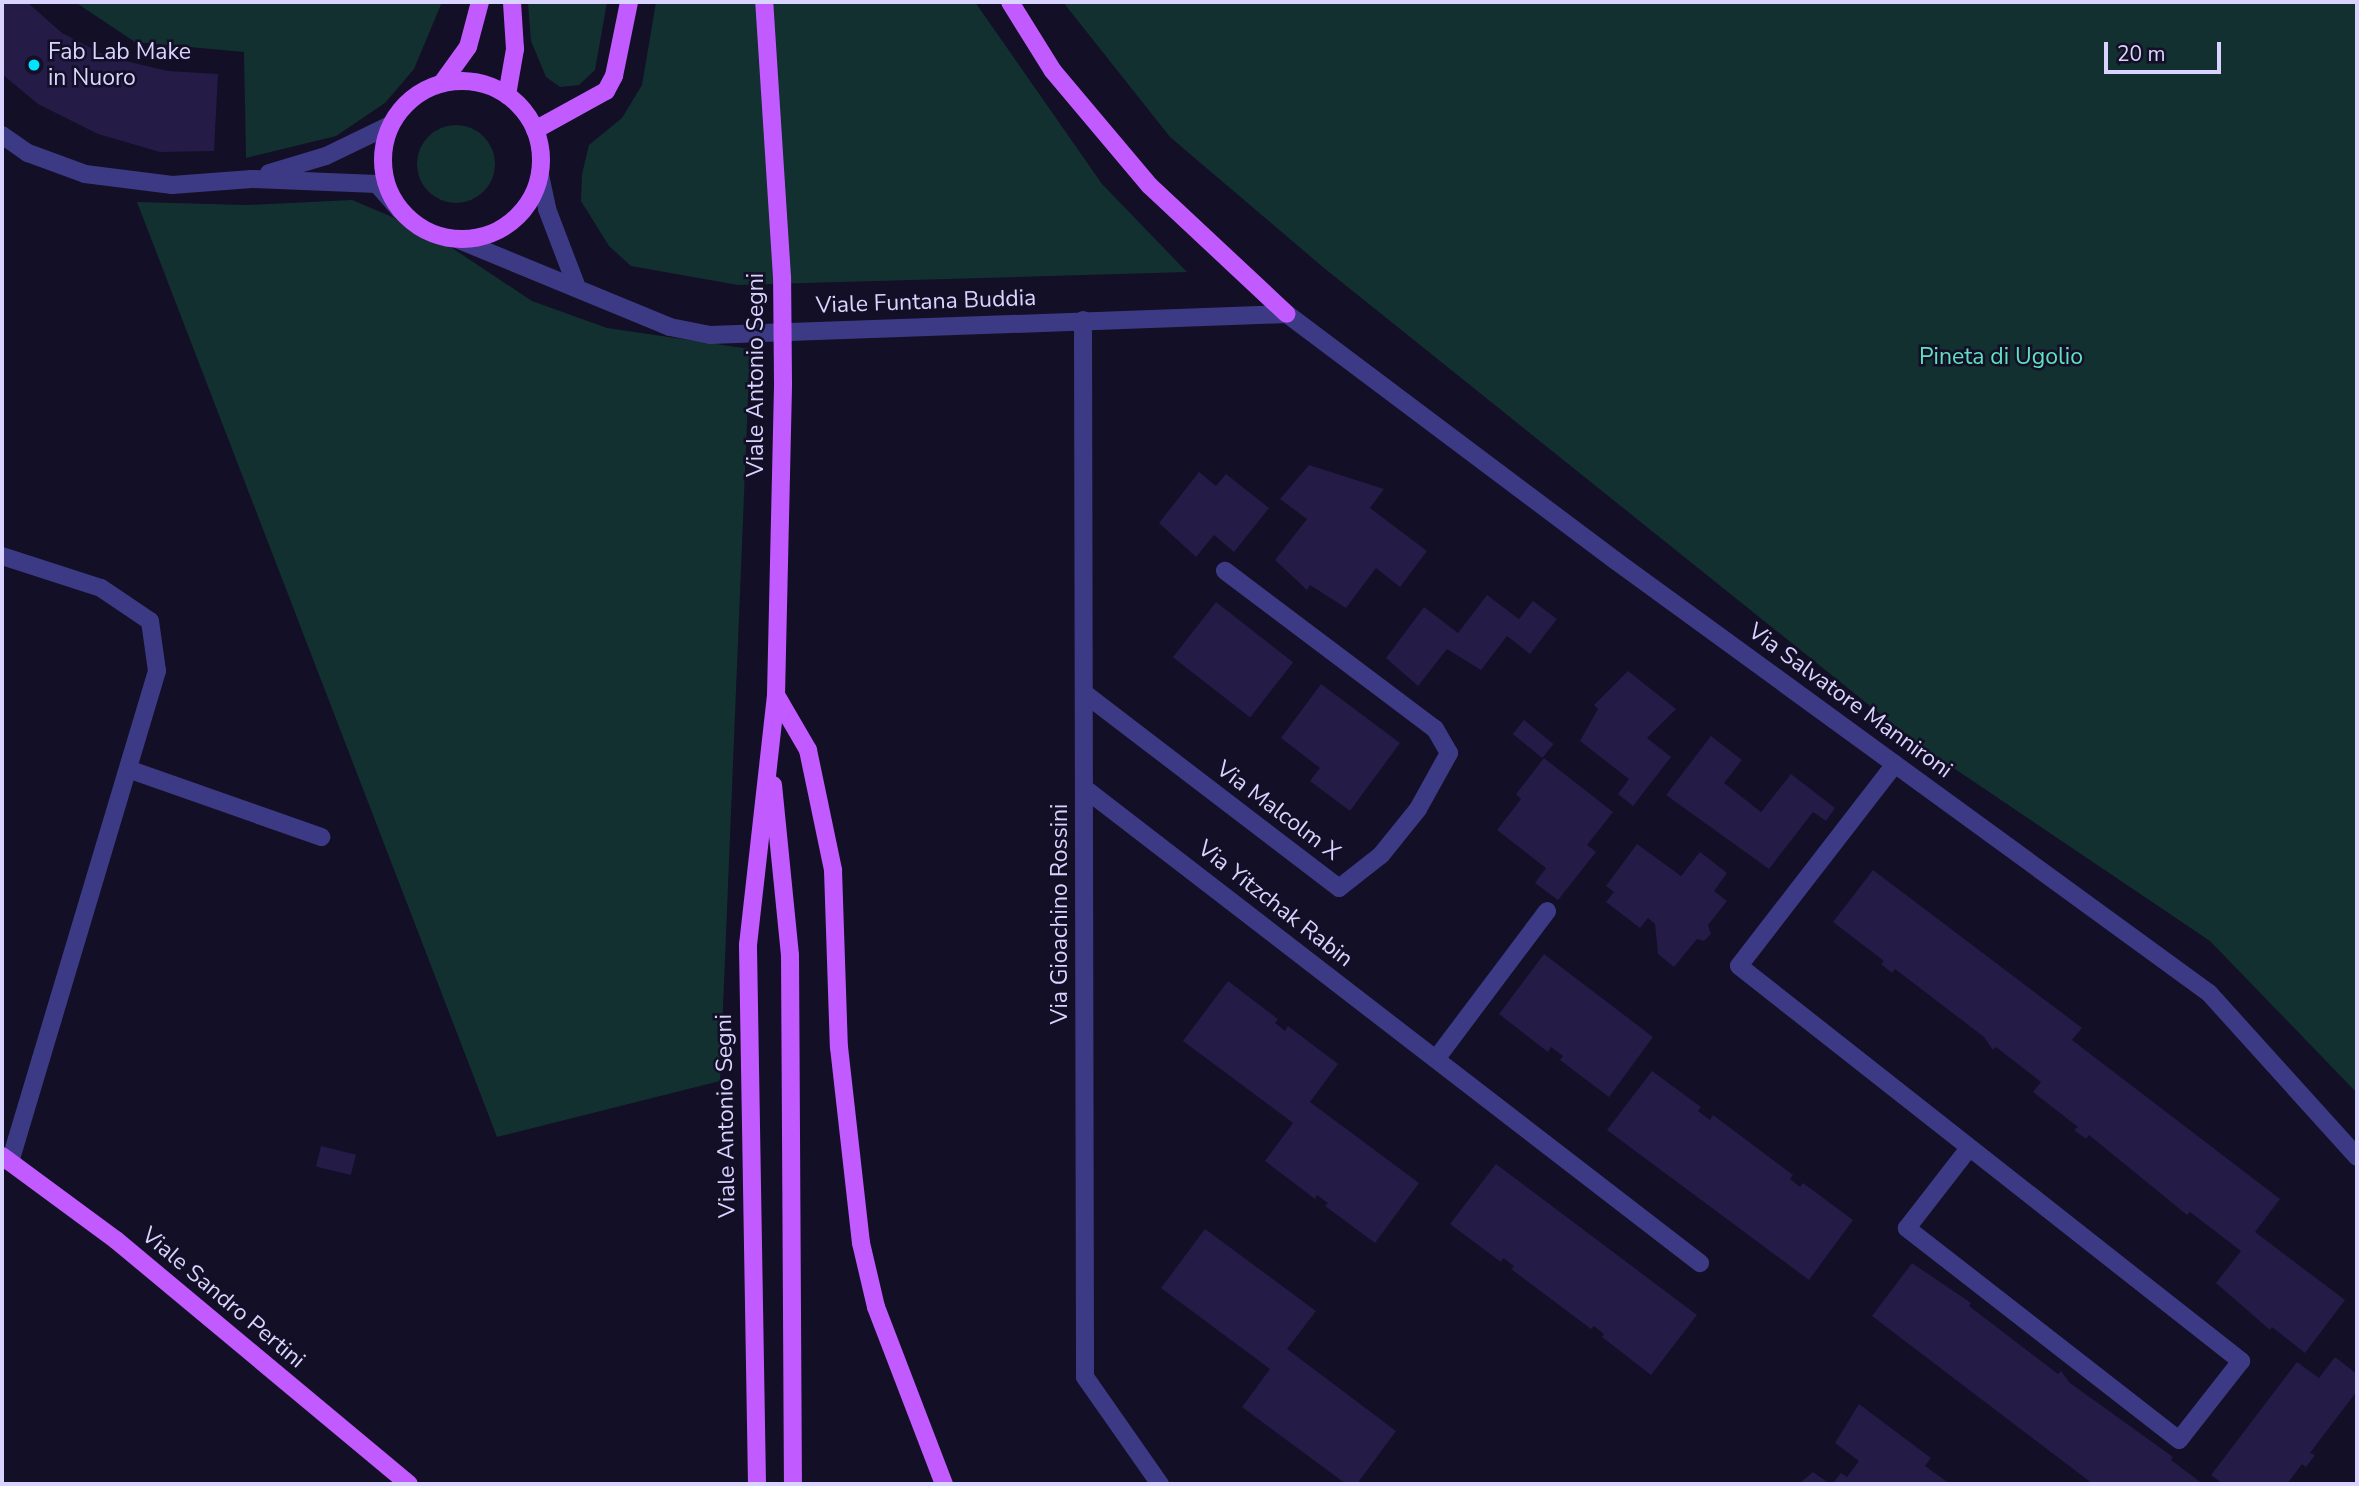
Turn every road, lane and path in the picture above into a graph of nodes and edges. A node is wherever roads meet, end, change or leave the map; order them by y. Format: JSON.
{"nodes":[{"id":1,"x":480,"y":2,"type":"edge"},
{"id":2,"x":512,"y":2,"type":"edge"},
{"id":3,"x":629,"y":2,"type":"edge"},
{"id":4,"x":764,"y":2,"type":"edge"},
{"id":5,"x":1010,"y":2,"type":"edge"},
{"id":6,"x":442,"y":83,"type":"junction"},
{"id":7,"x":507,"y":95,"type":"junction"},
{"id":8,"x":390,"y":125,"type":"junction"},
{"id":9,"x":536,"y":130,"type":"junction"},
{"id":10,"x":2,"y":135,"type":"edge"},
{"id":11,"x":540,"y":175,"type":"junction"},
{"id":12,"x":252,"y":179,"type":"junction"},
{"id":13,"x":400,"y":210,"type":"junction"},
{"id":14,"x":459,"y":240,"type":"junction"},
{"id":15,"x":576,"y":285,"type":"junction"},
{"id":16,"x":1287,"y":314,"type":"junction"},
{"id":17,"x":1083,"y":320,"type":"junction"},
{"id":18,"x":2,"y":556,"type":"edge"},
{"id":19,"x":1225,"y":570,"type":"dead end"},
{"id":20,"x":1084,"y":693,"type":"junction"},
{"id":21,"x":776,"y":695,"type":"junction"},
{"id":22,"x":769,"y":749,"type":"junction"},
{"id":23,"x":1895,"y":765,"type":"junction"},
{"id":24,"x":128,"y":769,"type":"junction"},
{"id":25,"x":1084,"y":789,"type":"junction"},
{"id":26,"x":321,"y":836,"type":"dead end"},
{"id":27,"x":1547,"y":911,"type":"dead end"},
{"id":28,"x":1436,"y":1059,"type":"junction"},
{"id":29,"x":1969,"y":1148,"type":"junction"},
{"id":30,"x":2357,"y":1157,"type":"edge"},
{"id":31,"x":6,"y":1159,"type":"edge"},
{"id":32,"x":1700,"y":1263,"type":"dead end"},
{"id":33,"x":409,"y":1484,"type":"edge"},
{"id":34,"x":757,"y":1484,"type":"edge"},
{"id":35,"x":793,"y":1484,"type":"edge"},
{"id":36,"x":944,"y":1484,"type":"edge"},
{"id":37,"x":1160,"y":1484,"type":"edge"}],
"edges":[{"from":1,"to":6,"type":"main road"},
{"from":2,"to":7,"type":"main road"},
{"from":3,"to":9,"type":"main road"},
{"from":4,"to":21,"type":"main road","name":"Viale Antonio Segni"},
{"from":5,"to":16,"type":"main road"},
{"from":6,"to":7,"type":"main road"},
{"from":6,"to":8,"type":"main road"},
{"from":7,"to":9,"type":"main road"},
{"from":8,"to":12,"type":"street"},
{"from":8,"to":13,"type":"main road"},
{"from":9,"to":11,"type":"main road"},
{"from":10,"to":12,"type":"street"},
{"from":11,"to":14,"type":"main road"},
{"from":11,"to":15,"type":"street"},
{"from":12,"to":13,"type":"street"},
{"from":13,"to":14,"type":"main road"},
{"from":14,"to":15,"type":"street","name":"Viale Funtana Buddia"},
{"from":15,"to":17,"type":"street","name":"Viale Funtana Buddia"},
{"from":16,"to":17,"type":"street","name":"Viale Funtana Buddia"},
{"from":16,"to":23,"type":"street","name":"Via Salvatore Mannironi"},
{"from":17,"to":20,"type":"street","name":"Via Gioachino Rossini"},
{"from":18,"to":24,"type":"street"},
{"from":19,"to":20,"type":"street","name":"Via Malcolm X"},
{"from":20,"to":25,"type":"street","name":"Via Gioachino Rossini"},
{"from":21,"to":22,"type":"main road","name":"Viale Antonio Segni"},
{"from":21,"to":36,"type":"main road"},
{"from":22,"to":34,"type":"main road","name":"Viale Antonio Segni"},
{"from":22,"to":35,"type":"main road","name":"Viale Antonio Segni"},
{"from":23,"to":29,"type":"street"},
{"from":23,"to":30,"type":"street","name":"Via Salvatore Mannironi"},
{"from":24,"to":26,"type":"street"},
{"from":24,"to":31,"type":"street"},
{"from":25,"to":28,"type":"street","name":"Via Yitzchak Rabin"},
{"from":25,"to":37,"type":"street","name":"Via Gioachino Rossini"},
{"from":27,"to":28,"type":"street"},
{"from":28,"to":32,"type":"street","name":"Via Yitzchak Rabin"},
{"from":29,"to":29,"type":"street"},
{"from":31,"to":33,"type":"main road","name":"Viale Sandro Pertini"}]}
